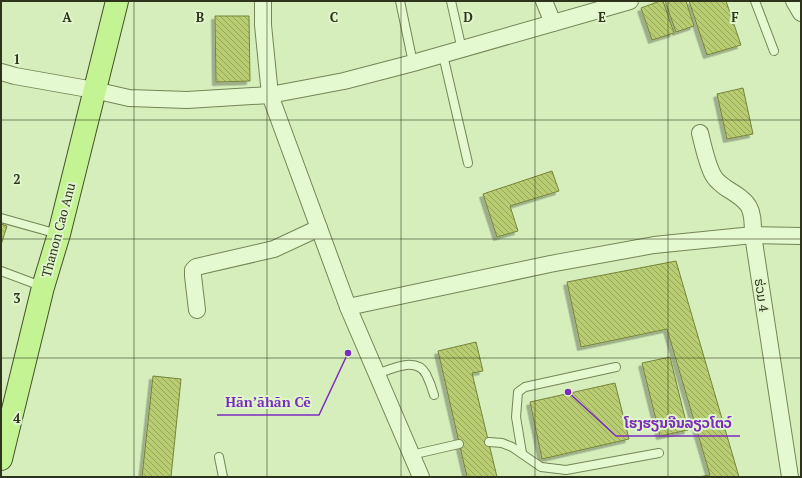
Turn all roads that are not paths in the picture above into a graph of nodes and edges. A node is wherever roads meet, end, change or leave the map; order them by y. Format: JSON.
{"nodes":[{"id":1,"x":117,"y":1,"type":"edge"},
{"id":2,"x":263,"y":1,"type":"edge"},
{"id":3,"x":400,"y":1,"type":"edge"},
{"id":4,"x":451,"y":1,"type":"edge"},
{"id":5,"x":544,"y":1,"type":"edge"},
{"id":6,"x":630,"y":1,"type":"edge"},
{"id":7,"x":755,"y":1,"type":"edge"},
{"id":8,"x":794,"y":1,"type":"edge"},
{"id":9,"x":801,"y":14,"type":"edge"},
{"id":10,"x":553,"y":23,"type":"junction"},
{"id":11,"x":462,"y":50,"type":"junction"},
{"id":12,"x":774,"y":51,"type":"dead end"},
{"id":13,"x":443,"y":55,"type":"junction"},
{"id":14,"x":413,"y":63,"type":"junction"},
{"id":15,"x":1,"y":72,"type":"edge"},
{"id":16,"x":94,"y":90,"type":"junction"},
{"id":17,"x":270,"y":95,"type":"junction"},
{"id":18,"x":700,"y":133,"type":"dead end"},
{"id":19,"x":468,"y":163,"type":"dead end"},
{"id":20,"x":1,"y":218,"type":"edge"},
{"id":21,"x":319,"y":228,"type":"junction"},
{"id":22,"x":59,"y":234,"type":"junction"},
{"id":23,"x":753,"y":236,"type":"junction"},
{"id":24,"x":801,"y":236,"type":"edge"},
{"id":25,"x":1,"y":271,"type":"edge"},
{"id":26,"x":43,"y":287,"type":"junction"},
{"id":27,"x":348,"y":307,"type":"junction"},
{"id":28,"x":197,"y":310,"type":"dead end"},
{"id":29,"x":616,"y":367,"type":"dead end"},
{"id":30,"x":377,"y":374,"type":"junction"},
{"id":31,"x":434,"y":394,"type":"dead end"},
{"id":32,"x":489,"y":442,"type":"dead end"},
{"id":33,"x":459,"y":444,"type":"dead end"},
{"id":34,"x":522,"y":453,"type":"junction"},
{"id":35,"x":659,"y":453,"type":"dead end"},
{"id":36,"x":412,"y":455,"type":"junction"},
{"id":37,"x":219,"y":457,"type":"dead end"},
{"id":38,"x":1,"y":459,"type":"edge"},
{"id":39,"x":223,"y":477,"type":"edge"},
{"id":40,"x":421,"y":477,"type":"edge"},
{"id":41,"x":790,"y":477,"type":"edge"}],
"edges":[{"from":1,"to":16,"type":"main road","name":"Thanon Cao Anu"},
{"from":2,"to":17,"type":"street"},
{"from":3,"to":14,"type":"lane"},
{"from":4,"to":11,"type":"lane"},
{"from":5,"to":10,"type":"street"},
{"from":6,"to":10,"type":"street"},
{"from":7,"to":12,"type":"lane"},
{"from":8,"to":9,"type":"street"},
{"from":10,"to":11,"type":"street"},
{"from":11,"to":13,"type":"street"},
{"from":13,"to":14,"type":"street"},
{"from":13,"to":19,"type":"lane"},
{"from":14,"to":17,"type":"street"},
{"from":15,"to":16,"type":"street"},
{"from":16,"to":17,"type":"street"},
{"from":16,"to":22,"type":"main road","name":"Thanon Cao Anu"},
{"from":17,"to":21,"type":"street"},
{"from":18,"to":23,"type":"street","name":"ຮ່ວມ 4"},
{"from":20,"to":22,"type":"lane"},
{"from":21,"to":27,"type":"street"},
{"from":21,"to":28,"type":"street"},
{"from":22,"to":26,"type":"main road","name":"Thanon Cao Anu"},
{"from":23,"to":24,"type":"street"},
{"from":23,"to":27,"type":"street"},
{"from":23,"to":41,"type":"street","name":"ຮ່ວມ 4"},
{"from":25,"to":26,"type":"lane"},
{"from":26,"to":38,"type":"main road","name":"Thanon Cao Anu"},
{"from":27,"to":30,"type":"street"},
{"from":29,"to":34,"type":"lane"},
{"from":30,"to":31,"type":"lane"},
{"from":30,"to":36,"type":"street"},
{"from":32,"to":34,"type":"lane"},
{"from":33,"to":36,"type":"lane"},
{"from":34,"to":35,"type":"lane"},
{"from":36,"to":40,"type":"street"},
{"from":37,"to":39,"type":"lane"}]}
